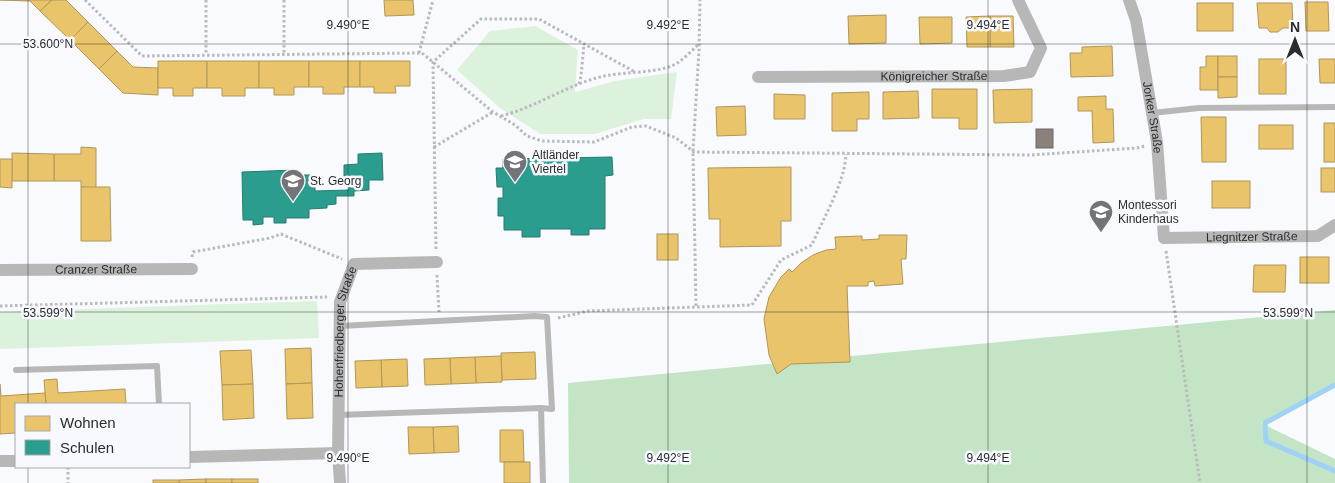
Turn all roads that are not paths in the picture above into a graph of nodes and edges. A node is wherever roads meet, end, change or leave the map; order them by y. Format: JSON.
{"nodes":[{"id":1,"x":1018,"y":0,"type":"edge"},
{"id":2,"x":1129,"y":0,"type":"edge"},
{"id":3,"x":758,"y":77,"type":"dead end"},
{"id":4,"x":1335,"y":107,"type":"edge"},
{"id":5,"x":1152,"y":114,"type":"junction"},
{"id":6,"x":1335,"y":226,"type":"edge"},
{"id":7,"x":1164,"y":238,"type":"joint"},
{"id":8,"x":437,"y":262,"type":"road end"},
{"id":9,"x":192,"y":268,"type":"road end"},
{"id":10,"x":0,"y":270,"type":"edge"},
{"id":11,"x":340,"y":326,"type":"junction"},
{"id":12,"x":16,"y":370,"type":"dead end"},
{"id":13,"x":159,"y":403,"type":"edge"},
{"id":14,"x":541,"y":408,"type":"junction"},
{"id":15,"x":338,"y":415,"type":"junction"},
{"id":16,"x":338,"y":453,"type":"junction"},
{"id":17,"x":190,"y":457,"type":"edge"},
{"id":18,"x":0,"y":461,"type":"edge"},
{"id":19,"x":15,"y":461,"type":"edge"},
{"id":20,"x":340,"y":483,"type":"edge"},
{"id":21,"x":543,"y":483,"type":"edge"}],
"edges":[{"from":1,"to":3,"type":"street","name":"Königreicher Straße"},
{"from":2,"to":5,"type":"street","name":"Jorker Straße"},
{"from":4,"to":5,"type":"lane"},
{"from":5,"to":7,"type":"street","name":"Jorker Straße"},
{"from":6,"to":7,"type":"street","name":"Liegnitzer Straße"},
{"from":8,"to":11,"type":"street","name":"Hohenfriedberger Straße"},
{"from":9,"to":10,"type":"street","name":"Cranzer Straße"},
{"from":11,"to":14,"type":"lane"},
{"from":11,"to":15,"type":"street","name":"Hohenfriedberger Straße"},
{"from":12,"to":13,"type":"lane"},
{"from":14,"to":15,"type":"lane"},
{"from":14,"to":21,"type":"lane"},
{"from":15,"to":16,"type":"street","name":"Hohenfriedberger Straße"},
{"from":16,"to":17,"type":"street"},
{"from":16,"to":20,"type":"street","name":"Hohenfriedberger Straße"},
{"from":18,"to":19,"type":"street"}]}
